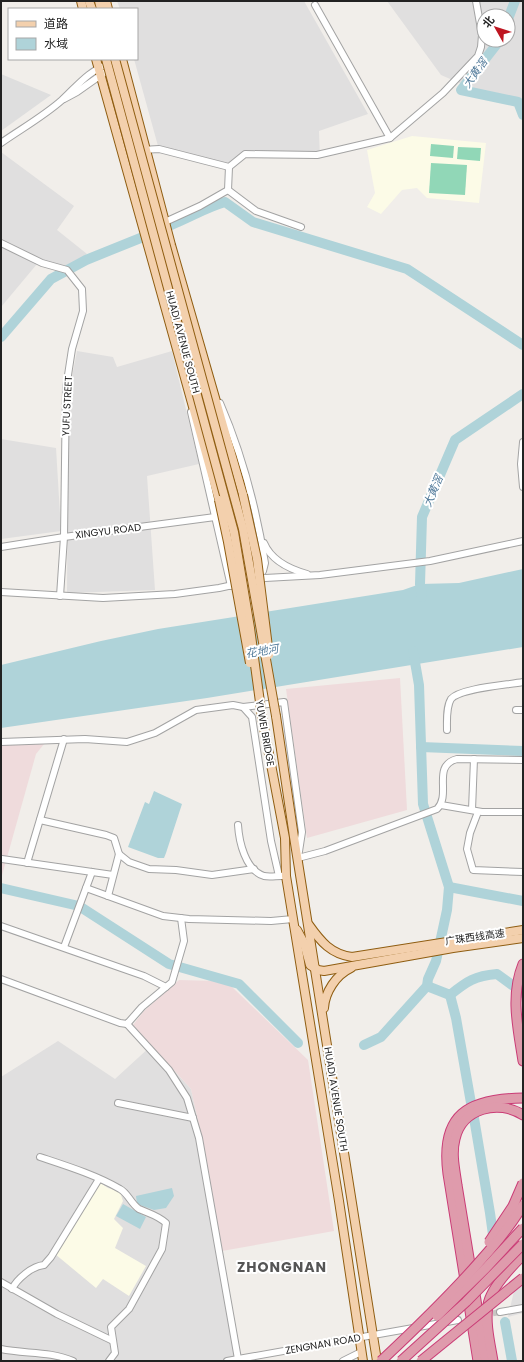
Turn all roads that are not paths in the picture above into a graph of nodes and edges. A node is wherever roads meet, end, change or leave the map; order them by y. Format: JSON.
{"nodes":[{"id":1,"x":476,"y":1,"type":"edge"},
{"id":2,"x":315,"y":5,"type":"dead end"},
{"id":3,"x":106,"y":60,"type":"edge"},
{"id":4,"x":114,"y":60,"type":"edge"},
{"id":5,"x":119,"y":60,"type":"edge"},
{"id":6,"x":120,"y":60,"type":"edge"},
{"id":7,"x":120,"y":60,"type":"edge"},
{"id":8,"x":98,"y":63,"type":"edge"},
{"id":9,"x":101,"y":76,"type":"junction"},
{"id":10,"x":62,"y":99,"type":"junction"},
{"id":11,"x":390,"y":138,"type":"junction"},
{"id":12,"x":1,"y":143,"type":"edge"},
{"id":13,"x":146,"y":149,"type":"junction"},
{"id":14,"x":123,"y":155,"type":"junction"},
{"id":15,"x":229,"y":167,"type":"junction"},
{"id":16,"x":228,"y":190,"type":"junction"},
{"id":17,"x":165,"y":222,"type":"junction"},
{"id":18,"x":300,"y":227,"type":"dead end"},
{"id":19,"x":1,"y":243,"type":"edge"},
{"id":20,"x":212,"y":390,"type":"junction"},
{"id":21,"x":189,"y":397,"type":"junction"},
{"id":22,"x":523,"y":442,"type":"edge"},
{"id":23,"x":523,"y":487,"type":"edge"},
{"id":24,"x":215,"y":517,"type":"junction"},
{"id":25,"x":260,"y":535,"type":"junction"},
{"id":26,"x":64,"y":537,"type":"junction"},
{"id":27,"x":523,"y":541,"type":"edge"},
{"id":28,"x":1,"y":547,"type":"edge"},
{"id":29,"x":320,"y":575,"type":"junction"},
{"id":30,"x":255,"y":579,"type":"junction"},
{"id":31,"x":230,"y":586,"type":"junction"},
{"id":32,"x":1,"y":592,"type":"edge"},
{"id":33,"x":60,"y":596,"type":"junction"},
{"id":34,"x":250,"y":628,"type":"joint"},
{"id":35,"x":523,"y":682,"type":"edge"},
{"id":36,"x":243,"y":707,"type":"junction"},
{"id":37,"x":516,"y":710,"type":"dead end"},
{"id":38,"x":523,"y":710,"type":"edge"},
{"id":39,"x":276,"y":716,"type":"junction"},
{"id":40,"x":262,"y":717,"type":"junction"},
{"id":41,"x":447,"y":730,"type":"dead end"},
{"id":42,"x":64,"y":739,"type":"junction"},
{"id":43,"x":1,"y":742,"type":"edge"},
{"id":44,"x":474,"y":759,"type":"junction"},
{"id":45,"x":523,"y":760,"type":"edge"},
{"id":46,"x":439,"y":807,"type":"junction"},
{"id":47,"x":475,"y":811,"type":"junction"},
{"id":48,"x":523,"y":812,"type":"edge"},
{"id":49,"x":40,"y":820,"type":"junction"},
{"id":50,"x":238,"y":825,"type":"dead end"},
{"id":51,"x":285,"y":838,"type":"joint"},
{"id":52,"x":119,"y":854,"type":"junction"},
{"id":53,"x":298,"y":858,"type":"junction"},
{"id":54,"x":2,"y":859,"type":"dead end"},
{"id":55,"x":27,"y":863,"type":"junction"},
{"id":56,"x":254,"y":869,"type":"junction"},
{"id":57,"x":92,"y":872,"type":"junction"},
{"id":58,"x":523,"y":872,"type":"edge"},
{"id":59,"x":113,"y":875,"type":"junction"},
{"id":60,"x":283,"y":876,"type":"junction"},
{"id":61,"x":86,"y":888,"type":"junction"},
{"id":62,"x":108,"y":896,"type":"junction"},
{"id":63,"x":181,"y":918,"type":"junction"},
{"id":64,"x":294,"y":922,"type":"junction"},
{"id":65,"x":308,"y":923,"type":"junction"},
{"id":66,"x":1,"y":926,"type":"edge"},
{"id":67,"x":523,"y":930,"type":"edge"},
{"id":68,"x":523,"y":938,"type":"edge"},
{"id":69,"x":453,"y":944,"type":"junction"},
{"id":70,"x":64,"y":947,"type":"junction"},
{"id":71,"x":428,"y":948,"type":"junction"},
{"id":72,"x":362,"y":964,"type":"junction"},
{"id":73,"x":523,"y":964,"type":"edge"},
{"id":74,"x":315,"y":969,"type":"junction"},
{"id":75,"x":1,"y":979,"type":"edge"},
{"id":76,"x":166,"y":987,"type":"junction"},
{"id":77,"x":323,"y":1019,"type":"junction"},
{"id":78,"x":127,"y":1024,"type":"junction"},
{"id":79,"x":523,"y":1061,"type":"edge"},
{"id":80,"x":523,"y":1098,"type":"edge"},
{"id":81,"x":118,"y":1103,"type":"dead end"},
{"id":82,"x":523,"y":1115,"type":"edge"},
{"id":83,"x":193,"y":1118,"type":"junction"},
{"id":84,"x":40,"y":1157,"type":"dead end"},
{"id":85,"x":99,"y":1180,"type":"junction"},
{"id":86,"x":523,"y":1183,"type":"edge"},
{"id":87,"x":523,"y":1205,"type":"edge"},
{"id":88,"x":523,"y":1228,"type":"edge"},
{"id":89,"x":523,"y":1244,"type":"edge"},
{"id":90,"x":523,"y":1255,"type":"edge"},
{"id":91,"x":523,"y":1278,"type":"edge"},
{"id":92,"x":1,"y":1282,"type":"edge"},
{"id":93,"x":12,"y":1289,"type":"junction"},
{"id":94,"x":438,"y":1307,"type":"junction"},
{"id":95,"x":523,"y":1308,"type":"edge"},
{"id":96,"x":500,"y":1312,"type":"tunnel mouth"},
{"id":97,"x":458,"y":1320,"type":"dead end"},
{"id":98,"x":373,"y":1336,"type":"junction"},
{"id":99,"x":359,"y":1337,"type":"junction"},
{"id":100,"x":113,"y":1341,"type":"junction"},
{"id":101,"x":1,"y":1349,"type":"edge"},
{"id":102,"x":361,"y":1352,"type":"junction"},
{"id":103,"x":238,"y":1359,"type":"junction"},
{"id":104,"x":72,"y":1361,"type":"edge"},
{"id":105,"x":109,"y":1361,"type":"edge"},
{"id":106,"x":227,"y":1361,"type":"edge"},
{"id":107,"x":343,"y":1361,"type":"edge"},
{"id":108,"x":363,"y":1361,"type":"edge"},
{"id":109,"x":377,"y":1361,"type":"edge"},
{"id":110,"x":380,"y":1361,"type":"edge"},
{"id":111,"x":385,"y":1361,"type":"edge"},
{"id":112,"x":401,"y":1361,"type":"edge"},
{"id":113,"x":421,"y":1361,"type":"edge"},
{"id":114,"x":478,"y":1361,"type":"edge"},
{"id":115,"x":486,"y":1361,"type":"edge"},
{"id":116,"x":493,"y":1361,"type":"edge"}],
"edges":[{"from":1,"to":11,"type":"street"},
{"from":2,"to":11,"type":"street"},
{"from":3,"to":34,"type":"main road","name":"HUADI AVENUE SOUTH","bridge":true},
{"from":4,"to":8,"type":"street"},
{"from":5,"to":9,"type":"street"},
{"from":6,"to":13,"type":"main road","name":"HUADI AVENUE SOUTH"},
{"from":7,"to":39,"type":"main road","name":"HUADI AVENUE SOUTH","bridge":true},
{"from":8,"to":9,"type":"main road","name":"HUADI AVENUE SOUTH"},
{"from":8,"to":10,"type":"street"},
{"from":9,"to":10,"type":"street"},
{"from":9,"to":14,"type":"main road","name":"HUADI AVENUE SOUTH"},
{"from":10,"to":12,"type":"street"},
{"from":11,"to":15,"type":"street"},
{"from":13,"to":14,"type":"street"},
{"from":13,"to":15,"type":"street"},
{"from":13,"to":17,"type":"main road","name":"HUADI AVENUE SOUTH"},
{"from":14,"to":21,"type":"main road","name":"HUADI AVENUE SOUTH"},
{"from":15,"to":16,"type":"street"},
{"from":16,"to":17,"type":"street"},
{"from":16,"to":18,"type":"street"},
{"from":17,"to":20,"type":"main road","name":"HUADI AVENUE SOUTH"},
{"from":19,"to":26,"type":"street","name":"YUFU STREET"},
{"from":20,"to":25,"type":"street","name":"HUADI AVENUE SOUTH"},
{"from":20,"to":39,"type":"main road","bridge":true},
{"from":21,"to":24,"type":"street","name":"HUADI AVENUE SOUTH"},
{"from":21,"to":40,"type":"main road","bridge":true},
{"from":22,"to":23,"type":"street"},
{"from":24,"to":26,"type":"street","name":"XINGYU ROAD"},
{"from":24,"to":31,"type":"street","name":"HUADI AVENUE SOUTH"},
{"from":25,"to":29,"type":"street"},
{"from":25,"to":30,"type":"street","name":"HUADI AVENUE SOUTH"},
{"from":26,"to":28,"type":"street","name":"XINGYU ROAD"},
{"from":26,"to":33,"type":"street","name":"YUFU STREET"},
{"from":27,"to":29,"type":"street"},
{"from":29,"to":30,"type":"street"},
{"from":30,"to":31,"type":"street"},
{"from":31,"to":33,"type":"street"},
{"from":32,"to":33,"type":"street"},
{"from":34,"to":40,"type":"main road","name":"YUWEI BRIDGE","bridge":true},
{"from":35,"to":41,"type":"street"},
{"from":36,"to":42,"type":"street"},
{"from":36,"to":53,"type":"street"},
{"from":36,"to":60,"type":"street"},
{"from":37,"to":38,"type":"street"},
{"from":39,"to":53,"type":"main road","name":"HUADI AVENUE SOUTH"},
{"from":40,"to":51,"type":"main road","name":"YUWEI BRIDGE"},
{"from":42,"to":43,"type":"street"},
{"from":42,"to":49,"type":"street"},
{"from":44,"to":45,"type":"street"},
{"from":44,"to":46,"type":"street"},
{"from":44,"to":47,"type":"street"},
{"from":46,"to":47,"type":"street"},
{"from":46,"to":53,"type":"street"},
{"from":47,"to":48,"type":"street"},
{"from":47,"to":58,"type":"street"},
{"from":49,"to":52,"type":"street"},
{"from":49,"to":55,"type":"street"},
{"from":50,"to":56,"type":"street"},
{"from":51,"to":60,"type":"main road","name":"HUADI AVENUE SOUTH"},
{"from":52,"to":56,"type":"street"},
{"from":52,"to":59,"type":"street"},
{"from":53,"to":65,"type":"main road","name":"HUADI AVENUE SOUTH"},
{"from":54,"to":55,"type":"street"},
{"from":55,"to":57,"type":"street"},
{"from":56,"to":60,"type":"street"},
{"from":57,"to":59,"type":"street"},
{"from":57,"to":61,"type":"street"},
{"from":59,"to":62,"type":"street"},
{"from":60,"to":64,"type":"main road","name":"HUADI AVENUE SOUTH"},
{"from":61,"to":62,"type":"street"},
{"from":61,"to":70,"type":"street"},
{"from":62,"to":63,"type":"street"},
{"from":63,"to":64,"type":"street"},
{"from":63,"to":76,"type":"street"},
{"from":64,"to":65,"type":"main road"},
{"from":64,"to":74,"type":"main road"},
{"from":64,"to":99,"type":"main road","name":"HUADI AVENUE SOUTH"},
{"from":65,"to":71,"type":"main road"},
{"from":65,"to":74,"type":"main road","name":"HUADI AVENUE SOUTH"},
{"from":66,"to":70,"type":"street"},
{"from":67,"to":69,"type":"main road","name":"广珠西线高速"},
{"from":68,"to":69,"type":"main road","name":"广珠西线高速"},
{"from":69,"to":71,"type":"main road","name":"广珠西线高速"},
{"from":70,"to":76,"type":"street"},
{"from":71,"to":72,"type":"main road"},
{"from":72,"to":74,"type":"main road"},
{"from":72,"to":77,"type":"main road"},
{"from":73,"to":79,"type":"highway"},
{"from":74,"to":77,"type":"main road","name":"HUADI AVENUE SOUTH"},
{"from":75,"to":78,"type":"street"},
{"from":76,"to":78,"type":"street"},
{"from":77,"to":98,"type":"main road","name":"HUADI AVENUE SOUTH"},
{"from":78,"to":83,"type":"street"},
{"from":80,"to":114,"type":"highway"},
{"from":81,"to":83,"type":"street"},
{"from":82,"to":115,"type":"highway"},
{"from":83,"to":103,"type":"street"},
{"from":84,"to":85,"type":"street"},
{"from":85,"to":93,"type":"street"},
{"from":85,"to":100,"type":"street"},
{"from":86,"to":94,"type":"highway","bridge":true},
{"from":87,"to":94,"type":"highway","bridge":true},
{"from":88,"to":111,"type":"highway","bridge":true},
{"from":89,"to":112,"type":"highway","bridge":true},
{"from":90,"to":116,"type":"highway"},
{"from":91,"to":113,"type":"highway","bridge":true},
{"from":92,"to":93,"type":"street"},
{"from":93,"to":100,"type":"street"},
{"from":94,"to":110,"type":"highway","bridge":true},
{"from":95,"to":96,"type":"street"},
{"from":97,"to":98,"type":"street","name":"ZENGNAN ROAD"},
{"from":98,"to":99,"type":"street","name":"ZENGNAN ROAD"},
{"from":98,"to":109,"type":"main road","name":"HUADI AVENUE SOUTH"},
{"from":99,"to":102,"type":"main road","name":"HUADI AVENUE SOUTH"},
{"from":99,"to":103,"type":"street","name":"ZENGNAN ROAD"},
{"from":100,"to":105,"type":"street"},
{"from":101,"to":104,"type":"street"},
{"from":102,"to":107,"type":"street"},
{"from":102,"to":108,"type":"main road","name":"HUADI AVENUE SOUTH"},
{"from":103,"to":106,"type":"street","name":"ZENGNAN ROAD"}]}
